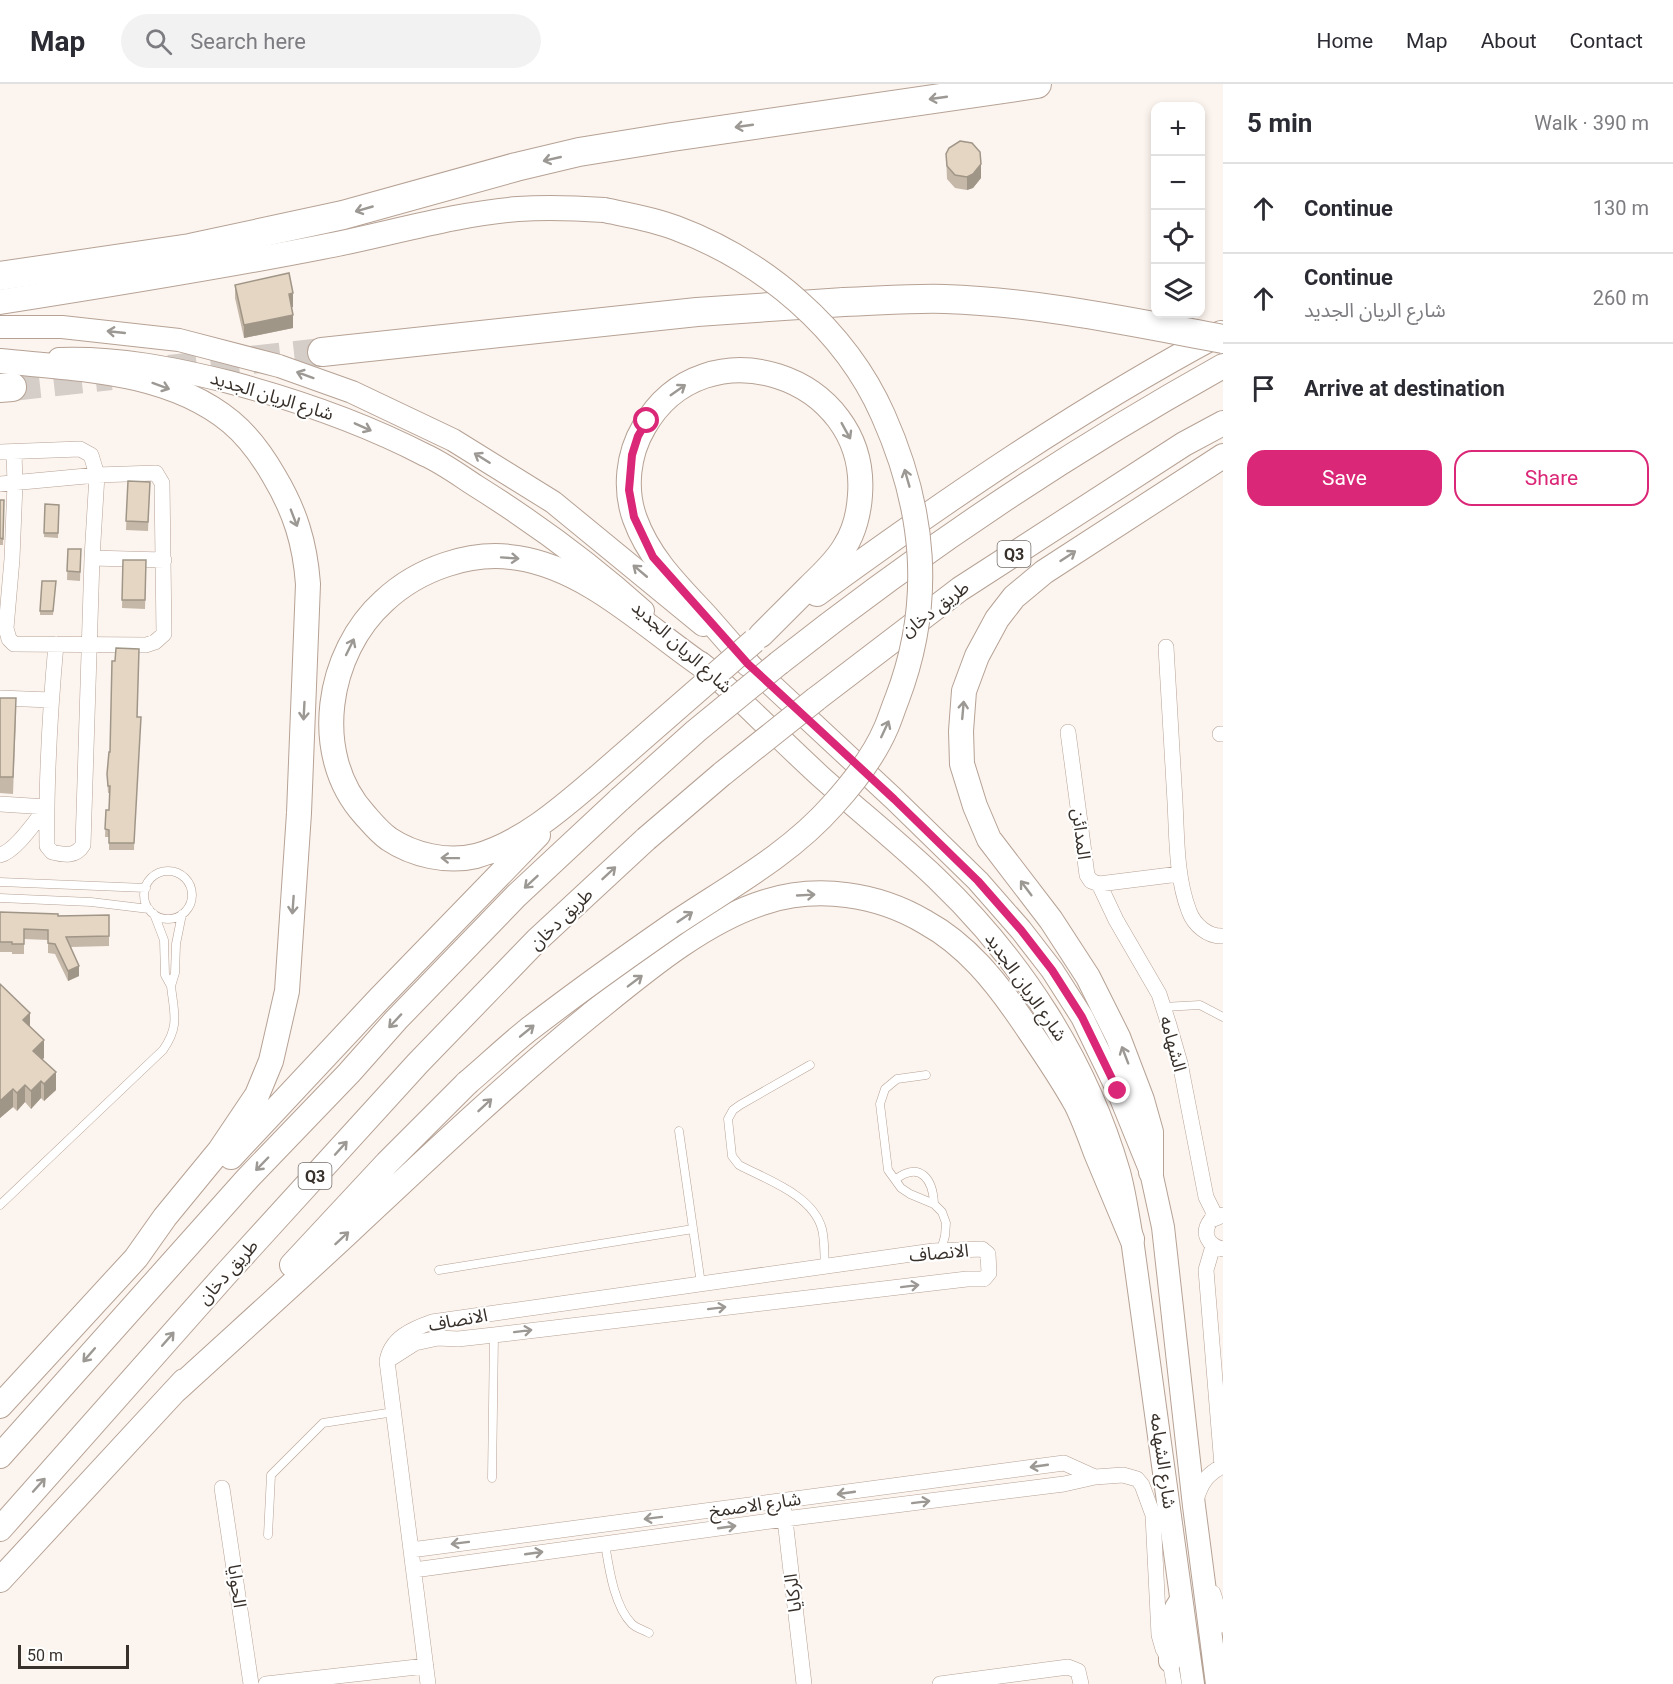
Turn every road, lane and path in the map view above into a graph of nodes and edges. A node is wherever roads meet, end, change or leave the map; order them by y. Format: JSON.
{"nodes":[{"id":1,"x":1037,"y":84,"type":"edge"},
{"id":2,"x":0,"y":276,"type":"edge"},
{"id":3,"x":0,"y":302,"type":"edge"},
{"id":4,"x":0,"y":327,"type":"edge"},
{"id":5,"x":1223,"y":332,"type":"edge"},
{"id":6,"x":1223,"y":339,"type":"edge"},
{"id":7,"x":322,"y":352,"type":"tunnel mouth"},
{"id":8,"x":0,"y":361,"type":"edge"},
{"id":9,"x":1223,"y":366,"type":"edge"},
{"id":10,"x":1223,"y":423,"type":"edge"},
{"id":11,"x":7,"y":452,"type":"edge"},
{"id":12,"x":1223,"y":456,"type":"edge"},
{"id":13,"x":97,"y":475,"type":"junction"},
{"id":14,"x":8,"y":484,"type":"edge"},
{"id":15,"x":92,"y":558,"type":"junction"},
{"id":16,"x":6,"y":559,"type":"edge"},
{"id":17,"x":164,"y":560,"type":"junction"},
{"id":18,"x":3,"y":628,"type":"edge"},
{"id":19,"x":56,"y":644,"type":"junction"},
{"id":20,"x":88,"y":645,"type":"junction"},
{"id":21,"x":755,"y":646,"type":"junction"},
{"id":22,"x":1166,"y":647,"type":"dead end"},
{"id":23,"x":707,"y":669,"type":"junction"},
{"id":24,"x":0,"y":698,"type":"edge"},
{"id":25,"x":51,"y":700,"type":"junction"},
{"id":26,"x":1068,"y":732,"type":"dead end"},
{"id":27,"x":575,"y":796,"type":"junction"},
{"id":28,"x":0,"y":804,"type":"edge"},
{"id":29,"x":47,"y":807,"type":"junction"},
{"id":30,"x":0,"y":855,"type":"edge"},
{"id":31,"x":1179,"y":874,"type":"junction"},
{"id":32,"x":0,"y":882,"type":"edge"},
{"id":33,"x":1099,"y":884,"type":"junction"},
{"id":34,"x":146,"y":888,"type":"junction"},
{"id":35,"x":0,"y":898,"type":"edge"},
{"id":36,"x":152,"y":911,"type":"junction"},
{"id":37,"x":182,"y":914,"type":"junction"},
{"id":38,"x":1223,"y":936,"type":"edge"},
{"id":39,"x":171,"y":986,"type":"junction"},
{"id":40,"x":1163,"y":1007,"type":"junction"},
{"id":41,"x":1223,"y":1017,"type":"edge"},
{"id":42,"x":810,"y":1065,"type":"dead end"},
{"id":43,"x":926,"y":1075,"type":"dead end"},
{"id":44,"x":679,"y":1131,"type":"dead end"},
{"id":45,"x":1151,"y":1172,"type":"junction"},
{"id":46,"x":896,"y":1179,"type":"junction"},
{"id":47,"x":934,"y":1204,"type":"junction"},
{"id":48,"x":0,"y":1205,"type":"edge"},
{"id":49,"x":1220,"y":1216,"type":"edge"},
{"id":50,"x":693,"y":1229,"type":"junction"},
{"id":51,"x":1132,"y":1239,"type":"junction"},
{"id":52,"x":1218,"y":1247,"type":"edge"},
{"id":53,"x":941,"y":1252,"type":"junction"},
{"id":54,"x":136,"y":1258,"type":"junction"},
{"id":55,"x":825,"y":1267,"type":"junction"},
{"id":56,"x":439,"y":1270,"type":"dead end"},
{"id":57,"x":701,"y":1284,"type":"junction"},
{"id":58,"x":494,"y":1335,"type":"junction"},
{"id":59,"x":387,"y":1361,"type":"junction"},
{"id":60,"x":175,"y":1391,"type":"junction"},
{"id":61,"x":0,"y":1406,"type":"edge"},
{"id":62,"x":394,"y":1412,"type":"junction"},
{"id":63,"x":0,"y":1456,"type":"edge"},
{"id":64,"x":1223,"y":1466,"type":"edge"},
{"id":65,"x":1095,"y":1477,"type":"junction"},
{"id":66,"x":492,"y":1478,"type":"dead end"},
{"id":67,"x":222,"y":1488,"type":"dead end"},
{"id":68,"x":782,"y":1502,"type":"junction"},
{"id":69,"x":1194,"y":1506,"type":"junction"},
{"id":70,"x":785,"y":1519,"type":"junction"},
{"id":71,"x":0,"y":1529,"type":"edge"},
{"id":72,"x":268,"y":1535,"type":"dead end"},
{"id":73,"x":605,"y":1544,"type":"junction"},
{"id":74,"x":411,"y":1550,"type":"junction"},
{"id":75,"x":1201,"y":1561,"type":"junction"},
{"id":76,"x":414,"y":1570,"type":"junction"},
{"id":77,"x":0,"y":1581,"type":"edge"},
{"id":78,"x":1182,"y":1600,"type":"junction"},
{"id":79,"x":1223,"y":1624,"type":"edge"},
{"id":80,"x":649,"y":1633,"type":"dead end"},
{"id":81,"x":1170,"y":1661,"type":"junction"},
{"id":82,"x":426,"y":1666,"type":"junction"},
{"id":83,"x":313,"y":1681,"type":"edge"},
{"id":84,"x":251,"y":1684,"type":"edge"},
{"id":85,"x":266,"y":1684,"type":"edge"},
{"id":86,"x":428,"y":1684,"type":"edge"},
{"id":87,"x":804,"y":1684,"type":"edge"},
{"id":88,"x":940,"y":1684,"type":"edge"},
{"id":89,"x":1081,"y":1684,"type":"edge"},
{"id":90,"x":1173,"y":1684,"type":"edge"},
{"id":91,"x":1193,"y":1684,"type":"edge"},
{"id":92,"x":1216,"y":1684,"type":"edge"}],
"edges":[{"from":1,"to":2,"type":"highway","one_way":true},
{"from":60,"to":3,"type":"main road","one_way":true,"bridge":true},
{"from":21,"to":4,"type":"main road","name":"شارع الريان الجديد","one_way":true},
{"from":5,"to":21,"type":"main road"},
{"from":6,"to":7,"type":"highway","bridge":true},
{"from":8,"to":23,"type":"main road","name":"شارع الريان الجديد","one_way":true},
{"from":8,"to":54,"type":"main road","one_way":true},
{"from":9,"to":63,"type":"main road","one_way":true,"bridge":true},
{"from":71,"to":10,"type":"main road","name":"طريق دخان","number":"Q3","one_way":true,"bridge":true},
{"from":11,"to":13,"type":"street"},
{"from":11,"to":14,"type":"street"},
{"from":45,"to":12,"type":"main road","one_way":true},
{"from":13,"to":14,"type":"street"},
{"from":13,"to":15,"type":"street"},
{"from":13,"to":17,"type":"street"},
{"from":14,"to":16,"type":"street"},
{"from":15,"to":17,"type":"street"},
{"from":15,"to":20,"type":"street"},
{"from":16,"to":18,"type":"street"},
{"from":17,"to":20,"type":"street"},
{"from":18,"to":19,"type":"street"},
{"from":19,"to":20,"type":"street"},
{"from":19,"to":25,"type":"street"},
{"from":20,"to":29,"type":"street"},
{"from":21,"to":21,"type":"main road","one_way":true},
{"from":21,"to":27,"type":"main road","bridge":true},
{"from":21,"to":45,"type":"main road","name":"شارع الريان الجديد"},
{"from":22,"to":31,"type":"street"},
{"from":27,"to":23,"type":"main road","one_way":true},
{"from":23,"to":51,"type":"main road","name":"شارع الريان الجديد"},
{"from":24,"to":25,"type":"street"},
{"from":25,"to":29,"type":"street"},
{"from":26,"to":33,"type":"street","name":"المدائن"},
{"from":27,"to":54,"type":"main road"},
{"from":28,"to":29,"type":"street"},
{"from":29,"to":30,"type":"street"},
{"from":31,"to":33,"type":"street","name":"المدائن"},
{"from":31,"to":38,"type":"street"},
{"from":32,"to":34,"type":"lane"},
{"from":33,"to":40,"type":"street","name":"الشهامه"},
{"from":34,"to":36,"type":"lane"},
{"from":34,"to":37,"type":"lane"},
{"from":35,"to":36,"type":"lane"},
{"from":36,"to":37,"type":"lane"},
{"from":36,"to":39,"type":"lane"},
{"from":37,"to":39,"type":"lane"},
{"from":39,"to":48,"type":"lane"},
{"from":40,"to":41,"type":"lane"},
{"from":40,"to":49,"type":"street","name":"الشهامه"},
{"from":42,"to":55,"type":"lane"},
{"from":43,"to":46,"type":"lane"},
{"from":44,"to":50,"type":"lane"},
{"from":45,"to":69,"type":"main road","name":"شارع الشهامه"},
{"from":46,"to":47,"type":"lane"},
{"from":46,"to":47,"type":"lane"},
{"from":47,"to":53,"type":"lane"},
{"from":49,"to":52,"type":"street"},
{"from":50,"to":56,"type":"lane"},
{"from":50,"to":57,"type":"lane"},
{"from":60,"to":51,"type":"main road","one_way":true},
{"from":51,"to":78,"type":"main road","name":"شارع الشهامه"},
{"from":52,"to":64,"type":"street"},
{"from":53,"to":55,"type":"street","name":"الانصاف"},
{"from":58,"to":53,"type":"street","name":"الانصاف","one_way":true},
{"from":54,"to":61,"type":"main road"},
{"from":55,"to":57,"type":"street","name":"الانصاف"},
{"from":57,"to":59,"type":"street","name":"الانصاف"},
{"from":58,"to":59,"type":"street","name":"الانصاف"},
{"from":58,"to":66,"type":"lane"},
{"from":59,"to":62,"type":"street"},
{"from":60,"to":77,"type":"main road"},
{"from":62,"to":72,"type":"lane"},
{"from":62,"to":74,"type":"street"},
{"from":64,"to":69,"type":"street"},
{"from":65,"to":68,"type":"street","name":"شارع الاصمخ","one_way":true},
{"from":70,"to":65,"type":"street","name":"شارع الاصمخ","one_way":true},
{"from":65,"to":81,"type":"street","name":"شارع الاصمخ"},
{"from":67,"to":84,"type":"street","name":"الحوايا"},
{"from":68,"to":70,"type":"street","name":"الركايا"},
{"from":68,"to":74,"type":"street","name":"شارع الاصمخ","one_way":true},
{"from":69,"to":75,"type":"main road","name":"شارع الشهامه"},
{"from":73,"to":70,"type":"street","name":"شارع الاصمخ","one_way":true},
{"from":70,"to":87,"type":"street","name":"الركايا"},
{"from":76,"to":73,"type":"street","name":"شارع الاصمخ","one_way":true},
{"from":73,"to":80,"type":"lane"},
{"from":74,"to":76,"type":"street"},
{"from":75,"to":79,"type":"street","name":"شارع الشهامه"},
{"from":75,"to":92,"type":"main road","name":"شارع الشهامه"},
{"from":76,"to":82,"type":"street"},
{"from":78,"to":81,"type":"main road"},
{"from":78,"to":91,"type":"main road","name":"شارع الشهامه"},
{"from":81,"to":90,"type":"street"},
{"from":82,"to":83,"type":"street"},
{"from":82,"to":86,"type":"street"},
{"from":83,"to":85,"type":"street"},
{"from":88,"to":89,"type":"street"}]}
